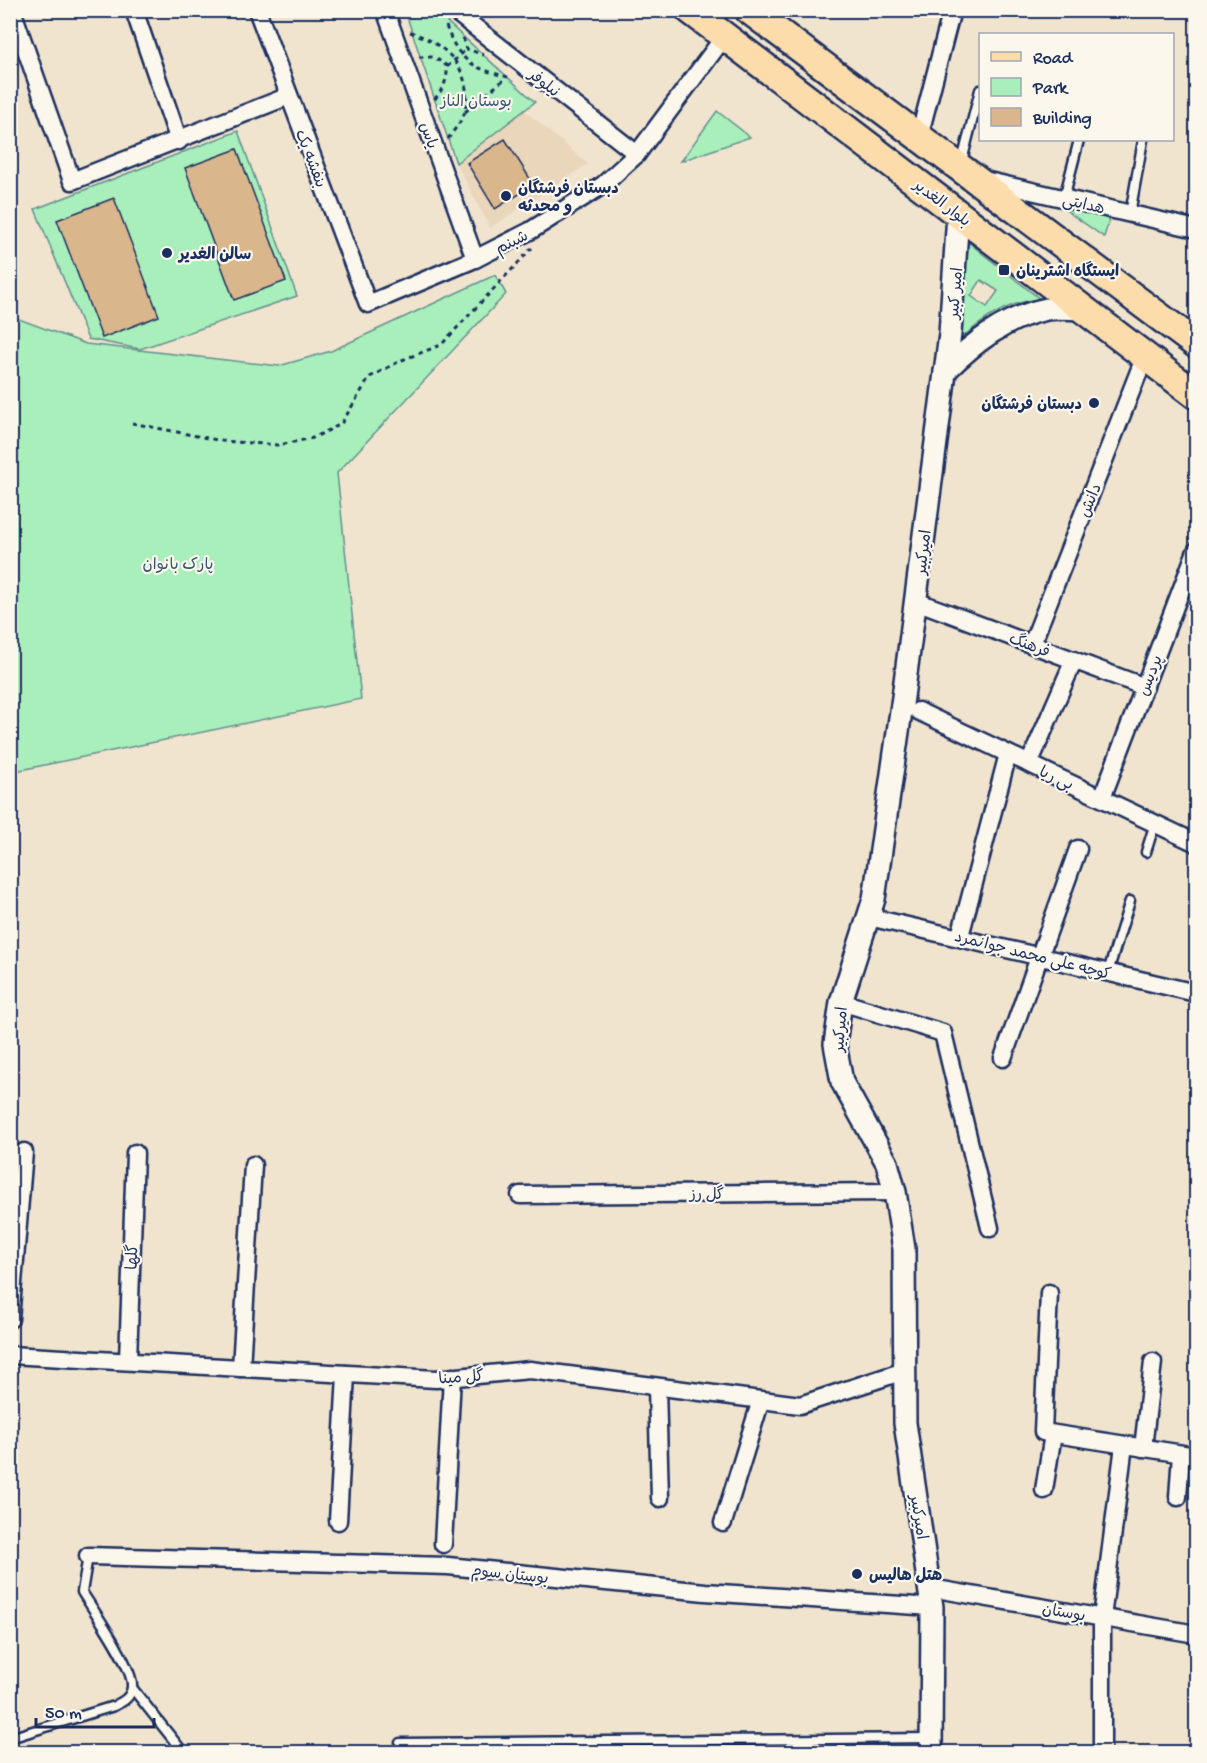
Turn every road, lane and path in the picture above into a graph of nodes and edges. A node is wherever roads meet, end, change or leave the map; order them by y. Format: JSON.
{"nodes":[{"id":1,"x":12,"y":10,"type":"edge"},
{"id":2,"x":134,"y":10,"type":"edge"},
{"id":3,"x":257,"y":10,"type":"edge"},
{"id":4,"x":385,"y":10,"type":"edge"},
{"id":5,"x":690,"y":10,"type":"edge"},
{"id":6,"x":750,"y":10,"type":"edge"},
{"id":7,"x":948,"y":14,"type":"edge"},
{"id":8,"x":448,"y":15,"type":"edge"},
{"id":9,"x":392,"y":29,"type":"junction"},
{"id":10,"x":724,"y":36,"type":"junction"},
{"id":11,"x":467,"y":49,"type":"dead end"},
{"id":12,"x":461,"y":56,"type":"junction"},
{"id":13,"x":403,"y":60,"type":"junction"},
{"id":14,"x":455,"y":60,"type":"junction"},
{"id":15,"x":523,"y":65,"type":"junction"},
{"id":16,"x":447,"y":68,"type":"junction"},
{"id":17,"x":508,"y":77,"type":"junction"},
{"id":18,"x":289,"y":96,"type":"junction"},
{"id":19,"x":979,"y":101,"type":"edge"},
{"id":20,"x":421,"y":111,"type":"junction"},
{"id":21,"x":465,"y":112,"type":"junction"},
{"id":22,"x":919,"y":137,"type":"junction"},
{"id":23,"x":179,"y":141,"type":"junction"},
{"id":24,"x":1078,"y":141,"type":"edge"},
{"id":25,"x":1143,"y":141,"type":"edge"},
{"id":26,"x":637,"y":154,"type":"junction"},
{"id":27,"x":437,"y":155,"type":"junction"},
{"id":28,"x":966,"y":172,"type":"junction"},
{"id":29,"x":1064,"y":198,"type":"junction"},
{"id":30,"x":958,"y":214,"type":"junction"},
{"id":31,"x":1130,"y":214,"type":"junction"},
{"id":32,"x":1197,"y":229,"type":"edge"},
{"id":33,"x":539,"y":241,"type":"dead end"},
{"id":34,"x":475,"y":259,"type":"junction"},
{"id":35,"x":368,"y":304,"type":"joint"},
{"id":36,"x":1084,"y":309,"type":"junction"},
{"id":37,"x":1197,"y":344,"type":"edge"},
{"id":38,"x":1145,"y":356,"type":"junction"},
{"id":39,"x":945,"y":371,"type":"junction"},
{"id":40,"x":1197,"y":395,"type":"edge"},
{"id":41,"x":132,"y":423,"type":"dead end"},
{"id":42,"x":1197,"y":552,"type":"edge"},
{"id":43,"x":916,"y":601,"type":"junction"},
{"id":44,"x":1032,"y":644,"type":"junction"},
{"id":45,"x":1074,"y":660,"type":"junction"},
{"id":46,"x":1145,"y":687,"type":"junction"},
{"id":47,"x":918,"y":711,"type":"dead end"},
{"id":48,"x":1008,"y":754,"type":"junction"},
{"id":49,"x":1029,"y":764,"type":"junction"},
{"id":50,"x":1102,"y":798,"type":"junction"},
{"id":51,"x":1155,"y":823,"type":"junction"},
{"id":52,"x":1197,"y":843,"type":"edge"},
{"id":53,"x":1078,"y":849,"type":"dead end"},
{"id":54,"x":1146,"y":852,"type":"dead end"},
{"id":55,"x":1130,"y":901,"type":"dead end"},
{"id":56,"x":869,"y":917,"type":"junction"},
{"id":57,"x":960,"y":936,"type":"junction"},
{"id":58,"x":1042,"y":956,"type":"junction"},
{"id":59,"x":1107,"y":972,"type":"junction"},
{"id":60,"x":1197,"y":993,"type":"edge"},
{"id":61,"x":841,"y":1002,"type":"junction"},
{"id":62,"x":1003,"y":1058,"type":"dead end"},
{"id":63,"x":24,"y":1152,"type":"dead end"},
{"id":64,"x":135,"y":1153,"type":"dead end"},
{"id":65,"x":253,"y":1165,"type":"dead end"},
{"id":66,"x":895,"y":1192,"type":"junction"},
{"id":67,"x":520,"y":1195,"type":"dead end"},
{"id":68,"x":990,"y":1228,"type":"dead end"},
{"id":69,"x":1049,"y":1293,"type":"dead end"},
{"id":70,"x":10,"y":1319,"type":"edge"},
{"id":71,"x":10,"y":1355,"type":"edge"},
{"id":72,"x":128,"y":1361,"type":"junction"},
{"id":73,"x":1153,"y":1362,"type":"dead end"},
{"id":74,"x":241,"y":1368,"type":"junction"},
{"id":75,"x":904,"y":1371,"type":"junction"},
{"id":76,"x":346,"y":1374,"type":"junction"},
{"id":77,"x":452,"y":1377,"type":"junction"},
{"id":78,"x":657,"y":1387,"type":"junction"},
{"id":79,"x":761,"y":1400,"type":"junction"},
{"id":80,"x":1048,"y":1433,"type":"junction"},
{"id":81,"x":1124,"y":1445,"type":"junction"},
{"id":82,"x":1143,"y":1448,"type":"junction"},
{"id":83,"x":1189,"y":1455,"type":"edge"},
{"id":84,"x":1044,"y":1490,"type":"dead end"},
{"id":85,"x":1178,"y":1497,"type":"dead end"},
{"id":86,"x":660,"y":1498,"type":"dead end"},
{"id":87,"x":338,"y":1521,"type":"dead end"},
{"id":88,"x":723,"y":1523,"type":"dead end"},
{"id":89,"x":442,"y":1544,"type":"dead end"},
{"id":90,"x":88,"y":1556,"type":"joint"},
{"id":91,"x":931,"y":1598,"type":"junction"},
{"id":92,"x":1102,"y":1618,"type":"junction"},
{"id":93,"x":1197,"y":1634,"type":"edge"},
{"id":94,"x":133,"y":1689,"type":"junction"},
{"id":95,"x":10,"y":1738,"type":"edge"},
{"id":96,"x":400,"y":1743,"type":"dead end"},
{"id":97,"x":931,"y":1745,"type":"edge"},
{"id":98,"x":183,"y":1752,"type":"edge"},
{"id":99,"x":1102,"y":1752,"type":"edge"}],
"edges":[{"from":1,"to":23,"type":"street"},
{"from":2,"to":23,"type":"street"},
{"from":3,"to":18,"type":"street","name":"بنفشه یک"},
{"from":4,"to":9,"type":"street","name":"یاس"},
{"from":5,"to":10,"type":"main road","name":"بلوار الغدیر"},
{"from":6,"to":22,"type":"main road"},
{"from":7,"to":22,"type":"street"},
{"from":8,"to":12,"type":"path"},
{"from":8,"to":15,"type":"street","name":"نیلوفر"},
{"from":9,"to":13,"type":"street","name":"یاس"},
{"from":9,"to":14,"type":"path"},
{"from":10,"to":26,"type":"street","name":"شبنم"},
{"from":10,"to":30,"type":"main road","name":"بلوار الغدیر"},
{"from":11,"to":12,"type":"path"},
{"from":12,"to":14,"type":"path"},
{"from":12,"to":17,"type":"path"},
{"from":13,"to":16,"type":"path"},
{"from":13,"to":20,"type":"street","name":"یاس"},
{"from":14,"to":16,"type":"path"},
{"from":14,"to":21,"type":"path"},
{"from":15,"to":17,"type":"path"},
{"from":15,"to":26,"type":"street","name":"نیلوفر"},
{"from":16,"to":20,"type":"path"},
{"from":17,"to":21,"type":"path"},
{"from":18,"to":23,"type":"street"},
{"from":18,"to":35,"type":"street","name":"بنفشه یک"},
{"from":19,"to":28,"type":"lane"},
{"from":20,"to":27,"type":"street","name":"یاس"},
{"from":21,"to":27,"type":"path"},
{"from":22,"to":28,"type":"main road"},
{"from":24,"to":29,"type":"lane"},
{"from":25,"to":31,"type":"lane"},
{"from":26,"to":34,"type":"street","name":"شبنم"},
{"from":27,"to":34,"type":"street","name":"یاس"},
{"from":28,"to":29,"type":"street","name":"هدایتی"},
{"from":28,"to":37,"type":"main road"},
{"from":29,"to":31,"type":"street","name":"هدایتی"},
{"from":30,"to":36,"type":"main road","name":"بلوار الغدیر"},
{"from":30,"to":39,"type":"street","name":"امیر کبیر"},
{"from":31,"to":32,"type":"street","name":"هدایتی"},
{"from":33,"to":41,"type":"path"},
{"from":34,"to":35,"type":"street","name":"شبنم"},
{"from":36,"to":38,"type":"main road","name":"بلوار الغدیر"},
{"from":36,"to":39,"type":"street"},
{"from":38,"to":40,"type":"main road","name":"بلوار الغدیر"},
{"from":38,"to":44,"type":"street","name":"دانش"},
{"from":39,"to":43,"type":"street","name":"امیرکبیر"},
{"from":42,"to":46,"type":"street","name":"پردیس"},
{"from":43,"to":44,"type":"street","name":"فرهنگ"},
{"from":43,"to":56,"type":"street","name":"امیرکبیر"},
{"from":44,"to":45,"type":"street","name":"فرهنگ"},
{"from":45,"to":46,"type":"street","name":"فرهنگ"},
{"from":45,"to":49,"type":"street"},
{"from":46,"to":50,"type":"street","name":"پردیس"},
{"from":47,"to":48,"type":"street","name":"بی ریا"},
{"from":48,"to":49,"type":"street","name":"بی ریا"},
{"from":48,"to":57,"type":"street"},
{"from":49,"to":50,"type":"street","name":"بی ریا"},
{"from":50,"to":51,"type":"street","name":"بی ریا"},
{"from":51,"to":52,"type":"street","name":"بی ریا"},
{"from":51,"to":54,"type":"lane"},
{"from":53,"to":58,"type":"street"},
{"from":55,"to":59,"type":"lane"},
{"from":56,"to":57,"type":"street","name":"کوچه علی محمد جوانمرد"},
{"from":56,"to":61,"type":"street","name":"امیرکبیر"},
{"from":57,"to":58,"type":"street","name":"کوچه علی محمد جوانمرد"},
{"from":58,"to":59,"type":"street","name":"کوچه علی محمد جوانمرد"},
{"from":58,"to":62,"type":"street"},
{"from":59,"to":60,"type":"street","name":"کوچه علی محمد جوانمرد"},
{"from":61,"to":66,"type":"street","name":"امیرکبیر"},
{"from":61,"to":68,"type":"street"},
{"from":63,"to":70,"type":"street"},
{"from":64,"to":72,"type":"street","name":"گلها"},
{"from":65,"to":74,"type":"street"},
{"from":66,"to":67,"type":"street","name":"گل رز"},
{"from":66,"to":75,"type":"street","name":"امیرکبیر"},
{"from":69,"to":80,"type":"street"},
{"from":71,"to":72,"type":"street","name":"گل مینا"},
{"from":72,"to":74,"type":"street","name":"گل مینا"},
{"from":73,"to":82,"type":"street"},
{"from":74,"to":76,"type":"street","name":"گل مینا"},
{"from":75,"to":79,"type":"street","name":"گل مینا"},
{"from":75,"to":91,"type":"street","name":"امیرکبیر"},
{"from":76,"to":77,"type":"street","name":"گل مینا"},
{"from":76,"to":87,"type":"street"},
{"from":77,"to":78,"type":"street","name":"گل مینا"},
{"from":77,"to":89,"type":"street"},
{"from":78,"to":79,"type":"street","name":"گل مینا"},
{"from":78,"to":86,"type":"street"},
{"from":79,"to":88,"type":"street"},
{"from":80,"to":81,"type":"street"},
{"from":80,"to":84,"type":"street"},
{"from":81,"to":82,"type":"street"},
{"from":81,"to":92,"type":"street"},
{"from":82,"to":83,"type":"street"},
{"from":83,"to":85,"type":"street"},
{"from":90,"to":91,"type":"street","name":"بوستان سوم"},
{"from":90,"to":94,"type":"lane"},
{"from":91,"to":92,"type":"street","name":"بوستان"},
{"from":91,"to":97,"type":"street","name":"امیرکبیر"},
{"from":92,"to":93,"type":"street","name":"بوستان"},
{"from":92,"to":99,"type":"street"},
{"from":94,"to":95,"type":"lane"},
{"from":94,"to":98,"type":"lane"},
{"from":96,"to":97,"type":"lane"}]}
